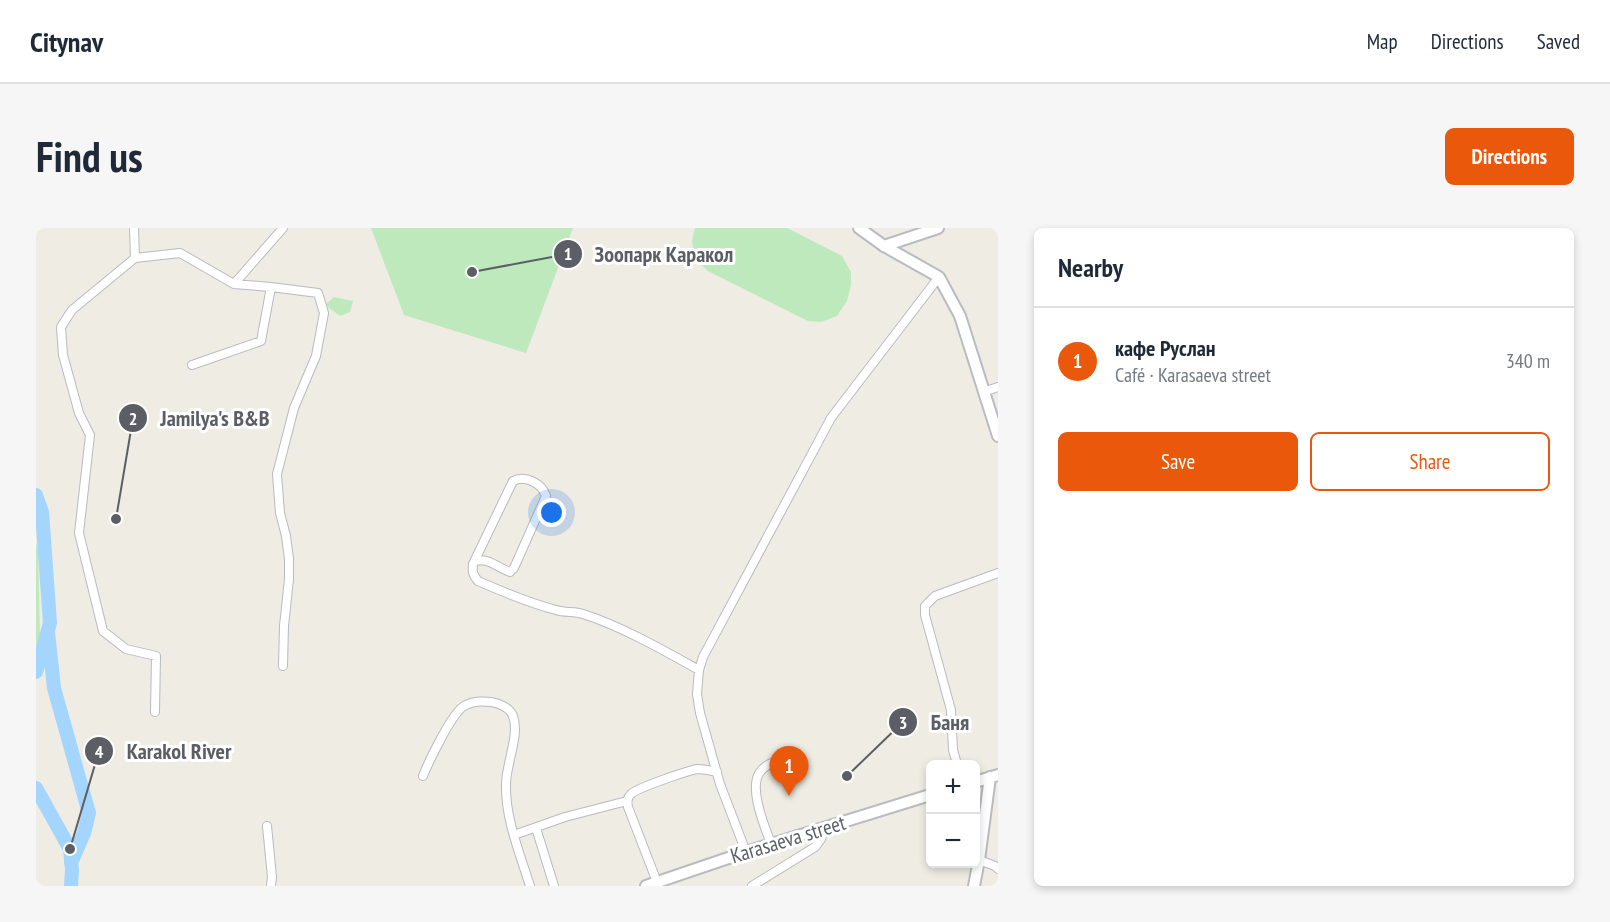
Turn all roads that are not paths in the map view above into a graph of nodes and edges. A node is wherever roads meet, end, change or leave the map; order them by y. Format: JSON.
{"nodes":[{"id":1,"x":134,"y":228,"type":"edge"},
{"id":2,"x":283,"y":228,"type":"edge"},
{"id":3,"x":859,"y":228,"type":"edge"},
{"id":4,"x":938,"y":228,"type":"edge"},
{"id":5,"x":884,"y":246,"type":"junction"},
{"id":6,"x":135,"y":258,"type":"junction"},
{"id":7,"x":939,"y":277,"type":"junction"},
{"id":8,"x":234,"y":284,"type":"junction"},
{"id":9,"x":271,"y":287,"type":"junction"},
{"id":10,"x":192,"y":365,"type":"dead end"},
{"id":11,"x":998,"y":387,"type":"edge"},
{"id":12,"x":983,"y":392,"type":"junction"},
{"id":13,"x":998,"y":436,"type":"edge"},
{"id":14,"x":475,"y":561,"type":"junction"},
{"id":15,"x":998,"y":573,"type":"edge"},
{"id":16,"x":283,"y":666,"type":"dead end"},
{"id":17,"x":699,"y":670,"type":"junction"},
{"id":18,"x":155,"y":712,"type":"dead end"},
{"id":19,"x":789,"y":757,"type":"dead end"},
{"id":20,"x":956,"y":760,"type":"edge"},
{"id":21,"x":717,"y":772,"type":"junction"},
{"id":22,"x":423,"y":776,"type":"dead end"},
{"id":23,"x":994,"y":776,"type":"edge"},
{"id":24,"x":926,"y":796,"type":"edge"},
{"id":25,"x":627,"y":801,"type":"junction"},
{"id":26,"x":267,"y":826,"type":"dead end"},
{"id":27,"x":825,"y":827,"type":"junction"},
{"id":28,"x":536,"y":828,"type":"junction"},
{"id":29,"x":514,"y":835,"type":"junction"},
{"id":30,"x":771,"y":844,"type":"junction"},
{"id":31,"x":746,"y":852,"type":"junction"},
{"id":32,"x":980,"y":854,"type":"edge"},
{"id":33,"x":980,"y":860,"type":"edge"},
{"id":34,"x":977,"y":868,"type":"edge"},
{"id":35,"x":998,"y":869,"type":"edge"},
{"id":36,"x":767,"y":882,"type":"edge"},
{"id":37,"x":652,"y":884,"type":"edge"},
{"id":38,"x":271,"y":886,"type":"edge"},
{"id":39,"x":530,"y":886,"type":"edge"},
{"id":40,"x":554,"y":886,"type":"edge"},
{"id":41,"x":752,"y":886,"type":"edge"},
{"id":42,"x":974,"y":886,"type":"edge"}],
"edges":[{"from":1,"to":6,"type":"street"},
{"from":2,"to":8,"type":"street"},
{"from":3,"to":5,"type":"street"},
{"from":4,"to":5,"type":"street"},
{"from":5,"to":7,"type":"street"},
{"from":6,"to":8,"type":"street"},
{"from":6,"to":18,"type":"street"},
{"from":7,"to":12,"type":"street"},
{"from":7,"to":17,"type":"street"},
{"from":8,"to":9,"type":"street"},
{"from":9,"to":10,"type":"street"},
{"from":9,"to":16,"type":"street"},
{"from":11,"to":12,"type":"street"},
{"from":12,"to":13,"type":"street"},
{"from":14,"to":14,"type":"street"},
{"from":14,"to":17,"type":"street"},
{"from":15,"to":20,"type":"street"},
{"from":17,"to":21,"type":"street"},
{"from":19,"to":30,"type":"street"},
{"from":21,"to":25,"type":"street"},
{"from":21,"to":31,"type":"street"},
{"from":22,"to":29,"type":"street"},
{"from":23,"to":32,"type":"street"},
{"from":24,"to":27,"type":"street","name":"Karasaeva street"},
{"from":25,"to":28,"type":"street"},
{"from":25,"to":37,"type":"street"},
{"from":26,"to":38,"type":"street"},
{"from":27,"to":30,"type":"street","name":"Karasaeva street"},
{"from":27,"to":36,"type":"street"},
{"from":28,"to":29,"type":"street"},
{"from":28,"to":40,"type":"street"},
{"from":29,"to":39,"type":"street"},
{"from":30,"to":31,"type":"street","name":"Karasaeva street"},
{"from":31,"to":37,"type":"street","name":"Karasaeva street"},
{"from":33,"to":35,"type":"street"},
{"from":34,"to":42,"type":"street"},
{"from":36,"to":41,"type":"street"}]}
